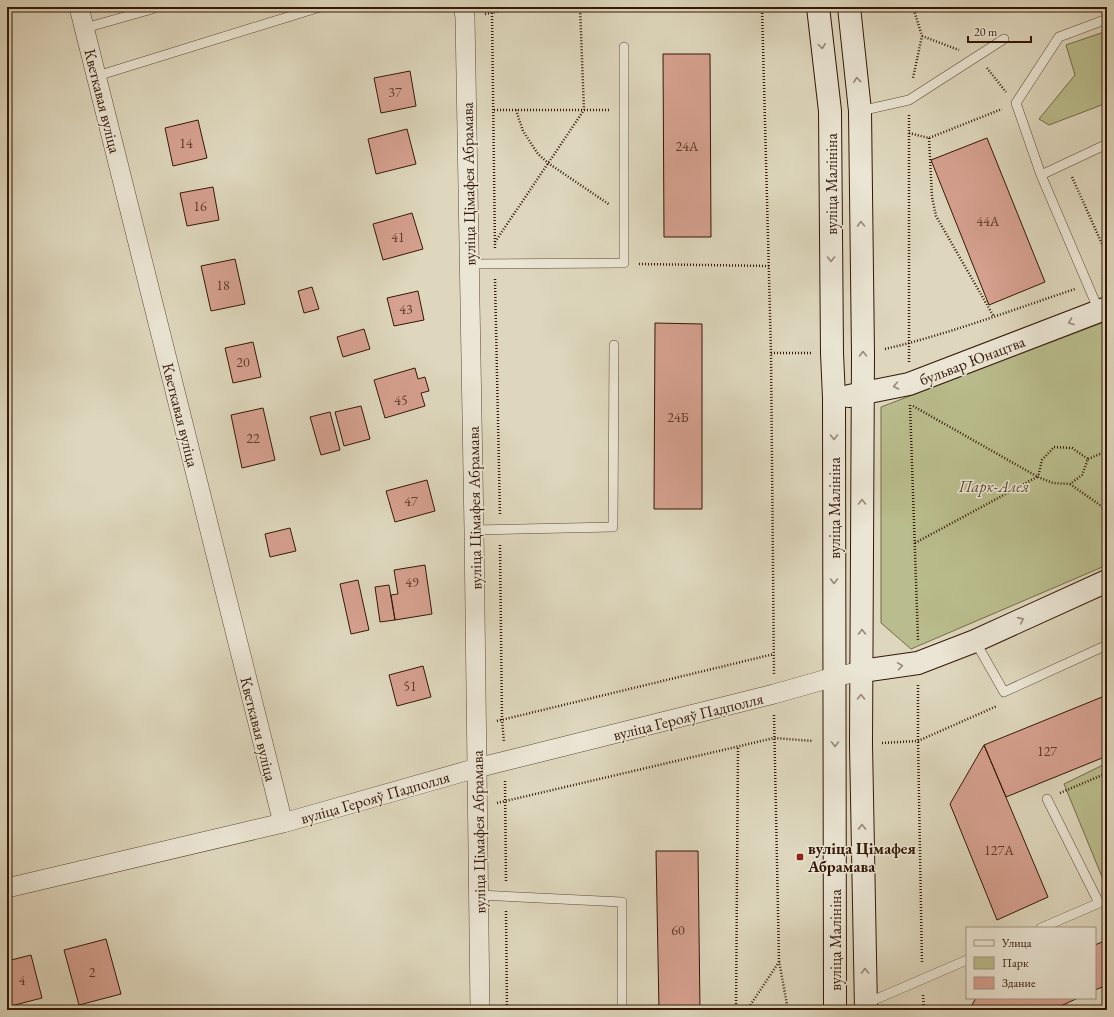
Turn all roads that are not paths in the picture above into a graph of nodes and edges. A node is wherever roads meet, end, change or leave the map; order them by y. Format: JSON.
{"nodes":[{"id":1,"x":79,"y":7,"type":"edge"},
{"id":2,"x":151,"y":7,"type":"edge"},
{"id":3,"x":320,"y":7,"type":"edge"},
{"id":4,"x":818,"y":7,"type":"edge"},
{"id":5,"x":849,"y":7,"type":"edge"},
{"id":6,"x":464,"y":12,"type":"edge"},
{"id":7,"x":1107,"y":19,"type":"edge"},
{"id":8,"x":85,"y":28,"type":"junction"},
{"id":9,"x":1004,"y":39,"type":"dead end"},
{"id":10,"x":624,"y":47,"type":"dead end"},
{"id":11,"x":97,"y":76,"type":"junction"},
{"id":12,"x":860,"y":110,"type":"junction"},
{"id":13,"x":1107,"y":144,"type":"edge"},
{"id":14,"x":1041,"y":175,"type":"junction"},
{"id":15,"x":469,"y":264,"type":"junction"},
{"id":16,"x":1103,"y":310,"type":"edge"},
{"id":17,"x":614,"y":345,"type":"dead end"},
{"id":18,"x":863,"y":393,"type":"junction"},
{"id":19,"x":834,"y":398,"type":"junction"},
{"id":20,"x":474,"y":530,"type":"junction"},
{"id":21,"x":1107,"y":581,"type":"edge"},
{"id":22,"x":975,"y":640,"type":"junction"},
{"id":23,"x":1107,"y":645,"type":"edge"},
{"id":24,"x":862,"y":671,"type":"junction"},
{"id":25,"x":834,"y":677,"type":"junction"},
{"id":26,"x":477,"y":768,"type":"junction"},
{"id":27,"x":1047,"y":799,"type":"road end"},
{"id":28,"x":283,"y":823,"type":"junction"},
{"id":29,"x":7,"y":888,"type":"edge"},
{"id":30,"x":479,"y":895,"type":"junction"},
{"id":31,"x":1043,"y":927,"type":"edge"},
{"id":32,"x":966,"y":960,"type":"edge"},
{"id":33,"x":866,"y":1007,"type":"edge"},
{"id":34,"x":480,"y":1010,"type":"edge"},
{"id":35,"x":622,"y":1010,"type":"edge"},
{"id":36,"x":835,"y":1010,"type":"edge"}],
"edges":[{"from":1,"to":8,"type":"street","name":"Кветкавая вуліца"},
{"from":2,"to":8,"type":"lane"},
{"from":3,"to":11,"type":"lane"},
{"from":4,"to":19,"type":"main road","name":"вуліца Малініна","one_way":true},
{"from":12,"to":5,"type":"main road","name":"вуліца Малініна","one_way":true},
{"from":6,"to":15,"type":"street","name":"вуліца Цімафея Абрамава"},
{"from":7,"to":14,"type":"lane"},
{"from":8,"to":11,"type":"street","name":"Кветкавая вуліца"},
{"from":9,"to":12,"type":"lane"},
{"from":10,"to":15,"type":"lane"},
{"from":11,"to":28,"type":"street","name":"Кветкавая вуліца"},
{"from":18,"to":12,"type":"main road","name":"вуліца Малініна","one_way":true},
{"from":13,"to":14,"type":"lane"},
{"from":14,"to":16,"type":"lane"},
{"from":15,"to":20,"type":"street","name":"вуліца Цімафея Абрамава"},
{"from":16,"to":18,"type":"main road","name":"бульвар Юнацтва","one_way":true},
{"from":17,"to":20,"type":"lane"},
{"from":18,"to":19,"type":"main road","name":"бульвар Юнацтва"},
{"from":24,"to":18,"type":"main road","name":"вуліца Малініна","one_way":true},
{"from":19,"to":25,"type":"main road","name":"вуліца Малініна","one_way":true},
{"from":20,"to":26,"type":"street","name":"вуліца Цімафея Абрамава"},
{"from":22,"to":21,"type":"main road","one_way":true},
{"from":22,"to":23,"type":"lane"},
{"from":24,"to":22,"type":"main road","one_way":true},
{"from":24,"to":25,"type":"street","name":"вуліца Герояў Падполля"},
{"from":33,"to":24,"type":"main road","name":"вуліца Малініна","one_way":true},
{"from":25,"to":26,"type":"street","name":"вуліца Герояў Падполля"},
{"from":25,"to":36,"type":"main road","name":"вуліца Малініна","one_way":true},
{"from":26,"to":28,"type":"street","name":"вуліца Герояў Падполля"},
{"from":26,"to":30,"type":"street","name":"вуліца Цімафея Абрамава"},
{"from":27,"to":31,"type":"lane"},
{"from":28,"to":29,"type":"street","name":"вуліца Герояў Падполля"},
{"from":30,"to":34,"type":"street","name":"вуліца Цімафея Абрамава"},
{"from":30,"to":35,"type":"lane"},
{"from":32,"to":33,"type":"lane"}]}
